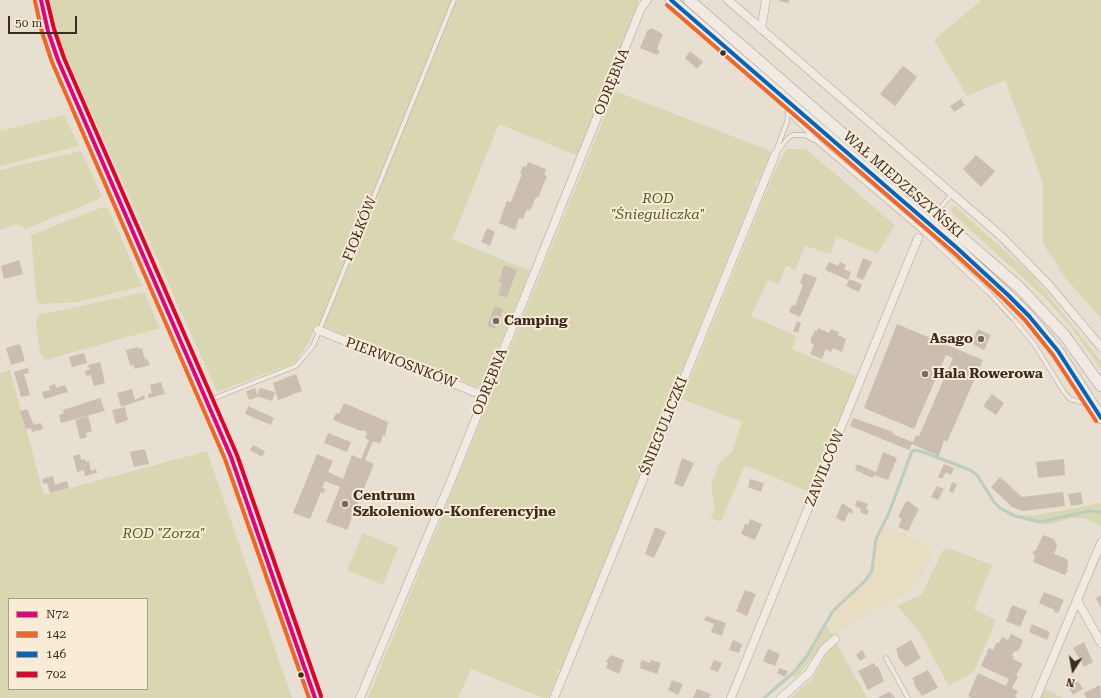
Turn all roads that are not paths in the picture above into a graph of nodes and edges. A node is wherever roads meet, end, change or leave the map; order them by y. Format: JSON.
{"nodes":[{"id":1,"x":41,"y":0,"type":"edge"},
{"id":2,"x":454,"y":0,"type":"edge"},
{"id":3,"x":647,"y":0,"type":"edge"},
{"id":4,"x":671,"y":0,"type":"edge"},
{"id":5,"x":689,"y":0,"type":"edge"},
{"id":6,"x":728,"y":0,"type":"edge"},
{"id":7,"x":766,"y":0,"type":"edge"},
{"id":8,"x":761,"y":29,"type":"junction"},
{"id":9,"x":789,"y":107,"type":"junction"},
{"id":10,"x":820,"y":144,"type":"junction"},
{"id":11,"x":775,"y":155,"type":"junction"},
{"id":12,"x":952,"y":194,"type":"junction"},
{"id":13,"x":936,"y":213,"type":"junction"},
{"id":14,"x":920,"y":229,"type":"junction"},
{"id":15,"x":918,"y":238,"type":"joint"},
{"id":16,"x":318,"y":330,"type":"junction"},
{"id":17,"x":1101,"y":347,"type":"edge"},
{"id":18,"x":1101,"y":386,"type":"edge"},
{"id":19,"x":485,"y":396,"type":"junction"},
{"id":20,"x":207,"y":401,"type":"junction"},
{"id":21,"x":1091,"y":402,"type":"junction"},
{"id":22,"x":1101,"y":418,"type":"edge"},
{"id":23,"x":1101,"y":542,"type":"edge"},
{"id":24,"x":1077,"y":600,"type":"junction"},
{"id":25,"x":836,"y":639,"type":"dead end"},
{"id":26,"x":1101,"y":643,"type":"edge"},
{"id":27,"x":886,"y":658,"type":"dead end"},
{"id":28,"x":315,"y":698,"type":"edge"},
{"id":29,"x":360,"y":698,"type":"edge"},
{"id":30,"x":554,"y":698,"type":"edge"},
{"id":31,"x":731,"y":698,"type":"edge"},
{"id":32,"x":781,"y":698,"type":"edge"},
{"id":33,"x":908,"y":698,"type":"edge"},
{"id":34,"x":1036,"y":698,"type":"edge"}],
"edges":[{"from":1,"to":20,"type":"street"},
{"from":2,"to":16,"type":"lane","name":"FIOŁKÓW"},
{"from":3,"to":19,"type":"street","name":"ODRĘBNA"},
{"from":4,"to":9,"type":"main road","name":"WAŁ MIEDZESZYŃSKI"},
{"from":5,"to":13,"type":"main road","name":"WAŁ MIEDZESZYŃSKI"},
{"from":6,"to":8,"type":"street"},
{"from":7,"to":8,"type":"street"},
{"from":8,"to":12,"type":"street"},
{"from":9,"to":10,"type":"lane"},
{"from":9,"to":11,"type":"lane"},
{"from":9,"to":21,"type":"main road","name":"WAŁ MIEDZESZYŃSKI"},
{"from":10,"to":11,"type":"lane"},
{"from":10,"to":14,"type":"lane"},
{"from":11,"to":30,"type":"street","name":"ŚNIEGULICZKI"},
{"from":12,"to":13,"type":"lane"},
{"from":12,"to":17,"type":"street"},
{"from":13,"to":18,"type":"main road","name":"WAŁ MIEDZESZYŃSKI"},
{"from":14,"to":15,"type":"lane"},
{"from":14,"to":21,"type":"lane"},
{"from":15,"to":31,"type":"street","name":"ZAWILCÓW"},
{"from":16,"to":19,"type":"street","name":"PIERWIOSNKÓW"},
{"from":16,"to":20,"type":"lane","name":"FIOŁKÓW"},
{"from":19,"to":29,"type":"street","name":"ODRĘBNA"},
{"from":20,"to":28,"type":"street"},
{"from":21,"to":22,"type":"main road","name":"WAŁ MIEDZESZYŃSKI"},
{"from":23,"to":24,"type":"street"},
{"from":24,"to":26,"type":"street"},
{"from":24,"to":34,"type":"street"},
{"from":25,"to":32,"type":"street"},
{"from":27,"to":33,"type":"lane"}]}
